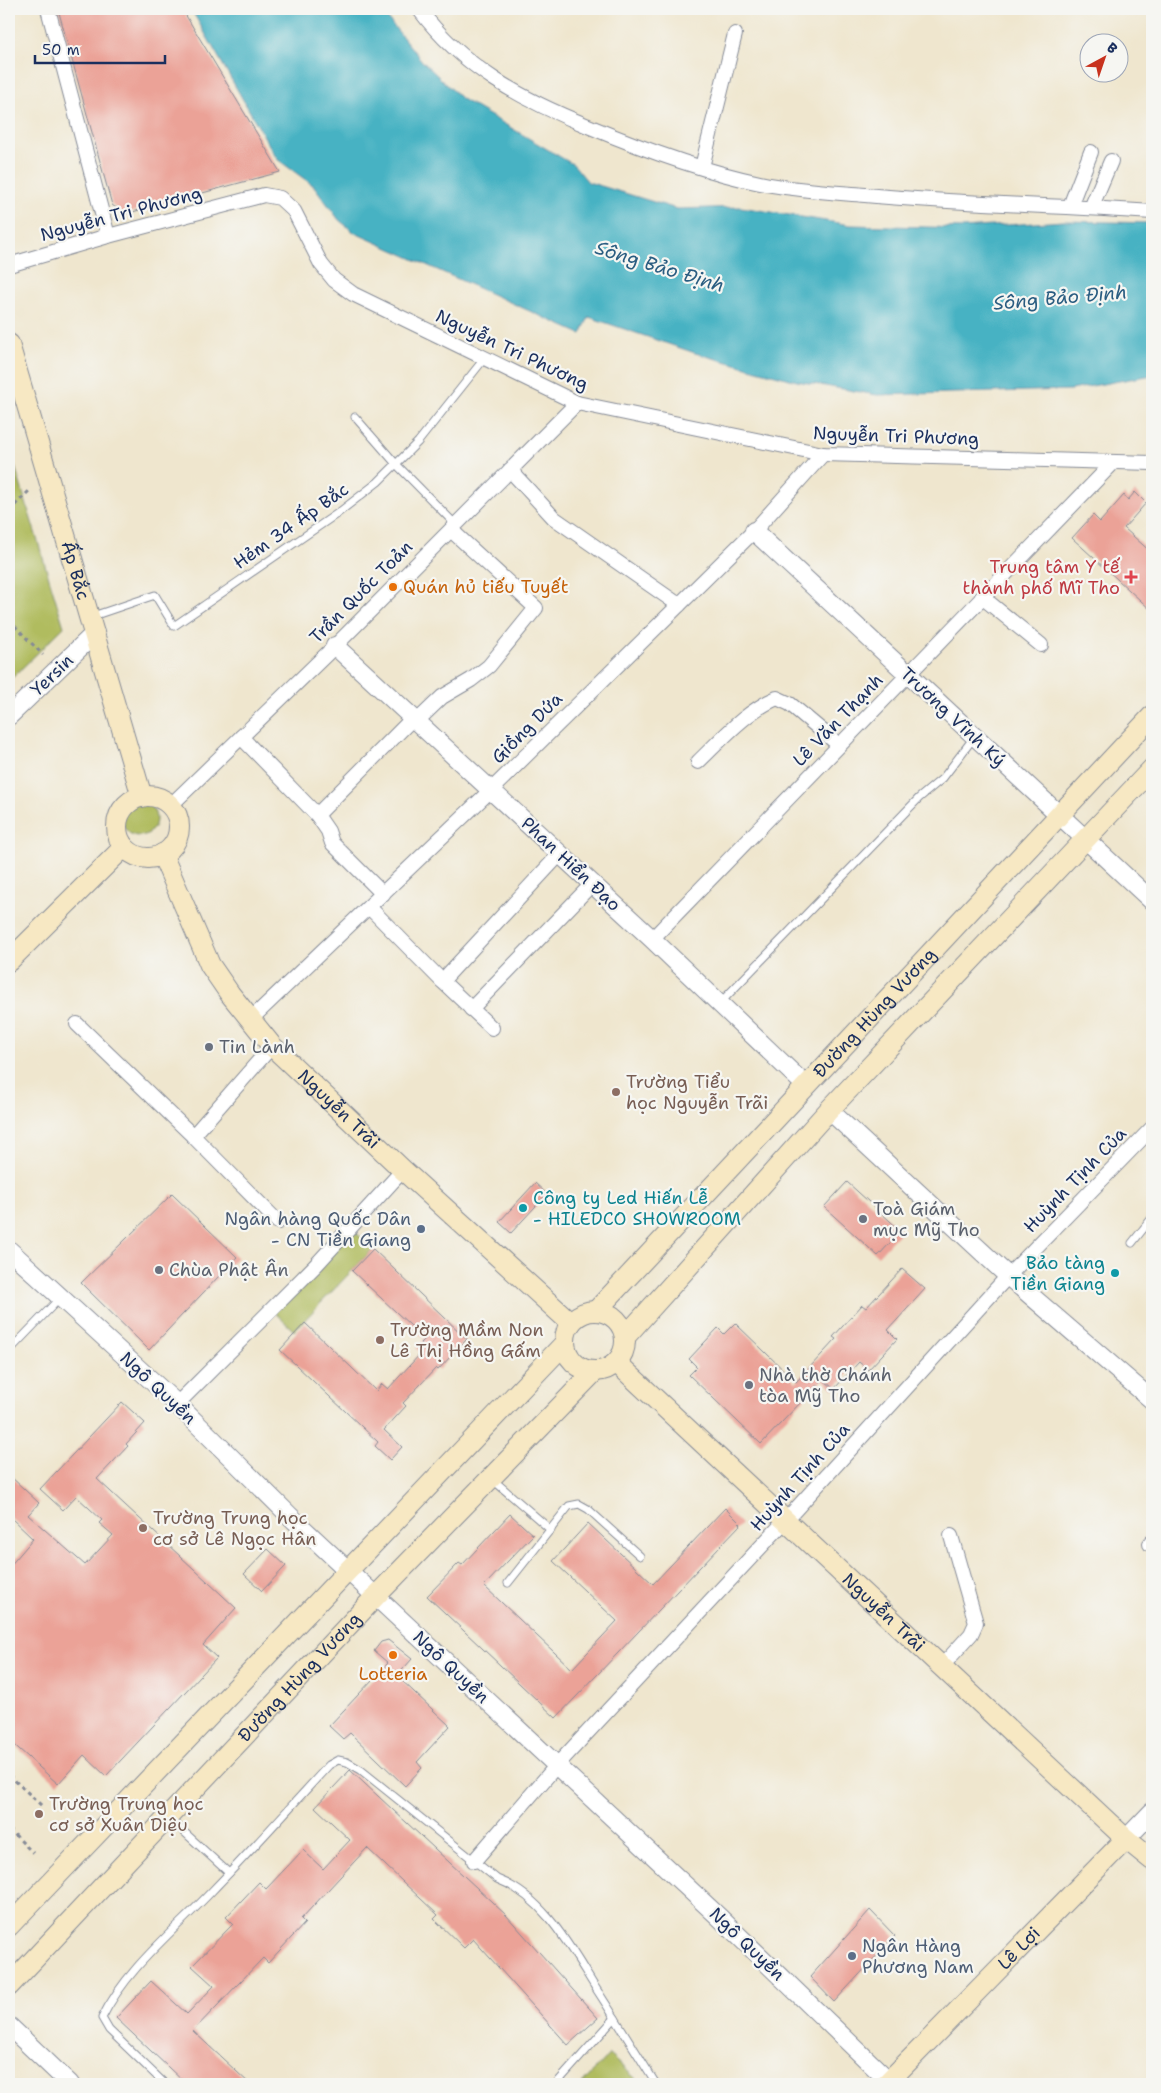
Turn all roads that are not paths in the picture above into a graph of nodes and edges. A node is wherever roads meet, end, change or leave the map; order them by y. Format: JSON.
{"nodes":[{"id":1,"x":48,"y":9,"type":"edge"},
{"id":2,"x":419,"y":9,"type":"edge"},
{"id":3,"x":735,"y":34,"type":"dead end"},
{"id":4,"x":1091,"y":152,"type":"dead end"},
{"id":5,"x":1110,"y":160,"type":"dead end"},
{"id":6,"x":702,"y":167,"type":"junction"},
{"id":7,"x":1070,"y":206,"type":"junction"},
{"id":8,"x":1091,"y":208,"type":"junction"},
{"id":9,"x":1152,"y":212,"type":"edge"},
{"id":10,"x":108,"y":236,"type":"junction"},
{"id":11,"x":9,"y":265,"type":"edge"},
{"id":12,"x":9,"y":344,"type":"edge"},
{"id":13,"x":484,"y":359,"type":"junction"},
{"id":14,"x":577,"y":403,"type":"junction"},
{"id":15,"x":355,"y":417,"type":"dead end"},
{"id":16,"x":823,"y":454,"type":"junction"},
{"id":17,"x":1114,"y":462,"type":"junction"},
{"id":18,"x":1152,"y":463,"type":"edge"},
{"id":19,"x":396,"y":464,"type":"junction"},
{"id":20,"x":510,"y":470,"type":"junction"},
{"id":21,"x":453,"y":527,"type":"junction"},
{"id":22,"x":754,"y":530,"type":"junction"},
{"id":23,"x":982,"y":597,"type":"junction"},
{"id":24,"x":679,"y":606,"type":"junction"},
{"id":25,"x":92,"y":625,"type":"junction"},
{"id":26,"x":1041,"y":645,"type":"dead end"},
{"id":27,"x":335,"y":646,"type":"junction"},
{"id":28,"x":908,"y":674,"type":"junction"},
{"id":29,"x":9,"y":716,"type":"edge"},
{"id":30,"x":1152,"y":716,"type":"edge"},
{"id":31,"x":415,"y":720,"type":"junction"},
{"id":32,"x":975,"y":736,"type":"junction"},
{"id":33,"x":241,"y":737,"type":"junction"},
{"id":34,"x":839,"y":745,"type":"junction"},
{"id":35,"x":698,"y":762,"type":"dead end"},
{"id":36,"x":1152,"y":769,"type":"edge"},
{"id":37,"x":491,"y":790,"type":"junction"},
{"id":38,"x":142,"y":797,"type":"junction"},
{"id":39,"x":170,"y":806,"type":"junction"},
{"id":40,"x":317,"y":815,"type":"junction"},
{"id":41,"x":1058,"y":815,"type":"junction"},
{"id":42,"x":1085,"y":840,"type":"junction"},
{"id":43,"x":124,"y":846,"type":"junction"},
{"id":44,"x":162,"y":854,"type":"junction"},
{"id":45,"x":559,"y":855,"type":"junction"},
{"id":46,"x":592,"y":884,"type":"junction"},
{"id":47,"x":383,"y":894,"type":"junction"},
{"id":48,"x":1152,"y":901,"type":"edge"},
{"id":49,"x":368,"y":907,"type":"junction"},
{"id":50,"x":652,"y":939,"type":"junction"},
{"id":51,"x":9,"y":961,"type":"edge"},
{"id":52,"x":442,"y":982,"type":"junction"},
{"id":53,"x":719,"y":1004,"type":"junction"},
{"id":54,"x":471,"y":1009,"type":"junction"},
{"id":55,"x":250,"y":1020,"type":"junction"},
{"id":56,"x":77,"y":1024,"type":"dead end"},
{"id":57,"x":492,"y":1028,"type":"dead end"},
{"id":58,"x":272,"y":1046,"type":"junction"},
{"id":59,"x":805,"y":1085,"type":"junction"},
{"id":60,"x":829,"y":1110,"type":"junction"},
{"id":61,"x":1152,"y":1128,"type":"edge"},
{"id":62,"x":193,"y":1136,"type":"junction"},
{"id":63,"x":403,"y":1170,"type":"junction"},
{"id":64,"x":1152,"y":1218,"type":"edge"},
{"id":65,"x":278,"y":1222,"type":"dead end"},
{"id":66,"x":1132,"y":1244,"type":"dead end"},
{"id":67,"x":9,"y":1250,"type":"edge"},
{"id":68,"x":1008,"y":1276,"type":"junction"},
{"id":69,"x":60,"y":1298,"type":"junction"},
{"id":70,"x":596,"y":1311,"type":"junction"},
{"id":71,"x":571,"y":1323,"type":"junction"},
{"id":72,"x":625,"y":1337,"type":"junction"},
{"id":73,"x":564,"y":1344,"type":"junction"},
{"id":74,"x":9,"y":1351,"type":"edge"},
{"id":75,"x":617,"y":1363,"type":"junction"},
{"id":76,"x":594,"y":1372,"type":"junction"},
{"id":77,"x":1150,"y":1393,"type":"edge"},
{"id":78,"x":177,"y":1404,"type":"junction"},
{"id":79,"x":490,"y":1477,"type":"junction"},
{"id":80,"x":785,"y":1521,"type":"junction"},
{"id":81,"x":551,"y":1530,"type":"junction"},
{"id":82,"x":951,"y":1536,"type":"dead end"},
{"id":83,"x":640,"y":1556,"type":"dead end"},
{"id":84,"x":347,"y":1569,"type":"junction"},
{"id":85,"x":508,"y":1583,"type":"dead end"},
{"id":86,"x":375,"y":1597,"type":"junction"},
{"id":87,"x":942,"y":1666,"type":"junction"},
{"id":88,"x":557,"y":1765,"type":"junction"},
{"id":89,"x":1152,"y":1812,"type":"edge"},
{"id":90,"x":168,"y":1817,"type":"junction"},
{"id":91,"x":1126,"y":1839,"type":"junction"},
{"id":92,"x":1152,"y":1860,"type":"edge"},
{"id":93,"x":474,"y":1861,"type":"junction"},
{"id":94,"x":229,"y":1873,"type":"junction"},
{"id":95,"x":9,"y":1926,"type":"edge"},
{"id":96,"x":9,"y":1986,"type":"edge"},
{"id":97,"x":615,"y":2018,"type":"junction"},
{"id":98,"x":9,"y":2026,"type":"edge"},
{"id":99,"x":889,"y":2083,"type":"edge"},
{"id":100,"x":70,"y":2084,"type":"edge"},
{"id":101,"x":165,"y":2084,"type":"edge"},
{"id":102,"x":556,"y":2084,"type":"edge"},
{"id":103,"x":656,"y":2084,"type":"edge"}],
"edges":[{"from":1,"to":10,"type":"street"},
{"from":2,"to":6,"type":"street"},
{"from":3,"to":6,"type":"street"},
{"from":4,"to":7,"type":"street"},
{"from":5,"to":8,"type":"street"},
{"from":6,"to":7,"type":"street"},
{"from":7,"to":8,"type":"street"},
{"from":8,"to":9,"type":"street"},
{"from":10,"to":11,"type":"street","name":"Nguyễn Tri Phương"},
{"from":10,"to":13,"type":"street","name":"Nguyễn Tri Phương"},
{"from":12,"to":25,"type":"main road","name":"Ấp Bắc"},
{"from":13,"to":14,"type":"street","name":"Nguyễn Tri Phương"},
{"from":13,"to":19,"type":"lane","name":"Hẻm 34 Ấp Bắc"},
{"from":14,"to":16,"type":"street","name":"Nguyễn Tri Phương"},
{"from":14,"to":20,"type":"street","name":"Trần Quốc Toản"},
{"from":15,"to":19,"type":"lane"},
{"from":16,"to":17,"type":"street","name":"Nguyễn Tri Phương"},
{"from":16,"to":22,"type":"street","name":"Giồng Dứa"},
{"from":17,"to":18,"type":"street","name":"Nguyễn Tri Phương"},
{"from":17,"to":23,"type":"street","name":"Lê Văn Thạnh"},
{"from":19,"to":21,"type":"lane"},
{"from":19,"to":25,"type":"lane","name":"Hẻm 34 Ấp Bắc"},
{"from":20,"to":21,"type":"street","name":"Trần Quốc Toản"},
{"from":20,"to":24,"type":"street"},
{"from":21,"to":27,"type":"street","name":"Trần Quốc Toản"},
{"from":21,"to":31,"type":"street"},
{"from":22,"to":24,"type":"street","name":"Giồng Dứa"},
{"from":22,"to":28,"type":"street","name":"Trương Vĩnh Ký"},
{"from":23,"to":26,"type":"street"},
{"from":23,"to":28,"type":"street","name":"Lê Văn Thạnh"},
{"from":24,"to":37,"type":"street","name":"Giồng Dứa"},
{"from":25,"to":29,"type":"street","name":"Yersin"},
{"from":25,"to":38,"type":"main road","name":"Ấp Bắc"},
{"from":27,"to":31,"type":"street","name":"Phan Hiển Đạo"},
{"from":27,"to":33,"type":"street","name":"Trần Quốc Toản"},
{"from":28,"to":32,"type":"street","name":"Trương Vĩnh Ký"},
{"from":28,"to":34,"type":"street","name":"Lê Văn Thạnh"},
{"from":30,"to":41,"type":"main road","name":"Đường Hùng Vương"},
{"from":31,"to":37,"type":"street","name":"Phan Hiển Đạo"},
{"from":31,"to":40,"type":"street"},
{"from":32,"to":41,"type":"street","name":"Trương Vĩnh Ký"},
{"from":32,"to":53,"type":"lane"},
{"from":33,"to":39,"type":"street","name":"Trần Quốc Toản"},
{"from":33,"to":40,"type":"street"},
{"from":34,"to":35,"type":"street"},
{"from":34,"to":50,"type":"street","name":"Lê Văn Thạnh"},
{"from":36,"to":42,"type":"main road","name":"Đường Hùng Vương"},
{"from":37,"to":45,"type":"street","name":"Phan Hiển Đạo"},
{"from":37,"to":47,"type":"street","name":"Giồng Dứa"},
{"from":38,"to":39,"type":"main road"},
{"from":38,"to":43,"type":"main road"},
{"from":39,"to":44,"type":"main road"},
{"from":40,"to":47,"type":"street"},
{"from":41,"to":42,"type":"street","name":"Trương Vĩnh Ký"},
{"from":41,"to":59,"type":"main road","name":"Đường Hùng Vương"},
{"from":42,"to":48,"type":"street","name":"Trương Vĩnh Ký"},
{"from":42,"to":60,"type":"main road","name":"Đường Hùng Vương"},
{"from":43,"to":44,"type":"main road"},
{"from":43,"to":51,"type":"main road"},
{"from":44,"to":55,"type":"main road","name":"Nguyễn Trãi"},
{"from":45,"to":46,"type":"street","name":"Phan Hiển Đạo"},
{"from":45,"to":52,"type":"street"},
{"from":46,"to":50,"type":"street","name":"Phan Hiển Đạo"},
{"from":46,"to":54,"type":"street"},
{"from":47,"to":49,"type":"street","name":"Giồng Dứa"},
{"from":49,"to":52,"type":"street"},
{"from":49,"to":55,"type":"street","name":"Giồng Dứa"},
{"from":50,"to":53,"type":"street","name":"Phan Hiển Đạo"},
{"from":52,"to":54,"type":"street"},
{"from":53,"to":59,"type":"street","name":"Phan Hiển Đạo"},
{"from":54,"to":57,"type":"street"},
{"from":55,"to":58,"type":"main road","name":"Nguyễn Trãi"},
{"from":56,"to":62,"type":"street"},
{"from":58,"to":62,"type":"street"},
{"from":58,"to":63,"type":"main road","name":"Nguyễn Trãi"},
{"from":59,"to":70,"type":"main road","name":"Đường Hùng Vương"},
{"from":60,"to":68,"type":"street"},
{"from":60,"to":72,"type":"main road","name":"Đường Hùng Vương"},
{"from":61,"to":68,"type":"street","name":"Huỳnh Tịnh Của"},
{"from":62,"to":65,"type":"street"},
{"from":63,"to":71,"type":"main road","name":"Nguyễn Trãi"},
{"from":63,"to":78,"type":"street"},
{"from":64,"to":66,"type":"lane"},
{"from":67,"to":69,"type":"street","name":"Ngô Quyền"},
{"from":68,"to":77,"type":"street"},
{"from":68,"to":80,"type":"street","name":"Huỳnh Tịnh Của"},
{"from":69,"to":74,"type":"lane"},
{"from":69,"to":78,"type":"street","name":"Ngô Quyền"},
{"from":70,"to":71,"type":"main road"},
{"from":70,"to":72,"type":"main road"},
{"from":71,"to":73,"type":"main road"},
{"from":72,"to":75,"type":"main road"},
{"from":73,"to":76,"type":"main road"},
{"from":73,"to":84,"type":"main road"},
{"from":75,"to":76,"type":"main road"},
{"from":75,"to":80,"type":"main road","name":"Nguyễn Trãi"},
{"from":76,"to":79,"type":"main road","name":"Đường Hùng Vương"},
{"from":78,"to":84,"type":"street","name":"Ngô Quyền"},
{"from":79,"to":81,"type":"lane"},
{"from":79,"to":86,"type":"main road","name":"Đường Hùng Vương"},
{"from":80,"to":87,"type":"main road","name":"Nguyễn Trãi"},
{"from":80,"to":88,"type":"street","name":"Huỳnh Tịnh Của"},
{"from":81,"to":83,"type":"lane"},
{"from":81,"to":85,"type":"lane"},
{"from":82,"to":87,"type":"street"},
{"from":84,"to":86,"type":"street","name":"Ngô Quyền"},
{"from":84,"to":95,"type":"main road"},
{"from":86,"to":88,"type":"street","name":"Ngô Quyền"},
{"from":86,"to":90,"type":"main road","name":"Đường Hùng Vương"},
{"from":87,"to":91,"type":"main road","name":"Nguyễn Trãi"},
{"from":88,"to":93,"type":"street","name":"Huỳnh Tịnh Của"},
{"from":88,"to":99,"type":"street","name":"Ngô Quyền"},
{"from":89,"to":91,"type":"street","name":"Lê Lợi"},
{"from":90,"to":94,"type":"lane"},
{"from":90,"to":96,"type":"main road","name":"Đường Hùng Vương"},
{"from":91,"to":92,"type":"main road","name":"Nguyễn Trãi"},
{"from":91,"to":99,"type":"main road","name":"Lê Lợi"},
{"from":93,"to":94,"type":"lane"},
{"from":93,"to":97,"type":"lane"},
{"from":94,"to":101,"type":"lane"},
{"from":97,"to":102,"type":"lane"},
{"from":97,"to":103,"type":"lane"},
{"from":98,"to":100,"type":"street"}]}
